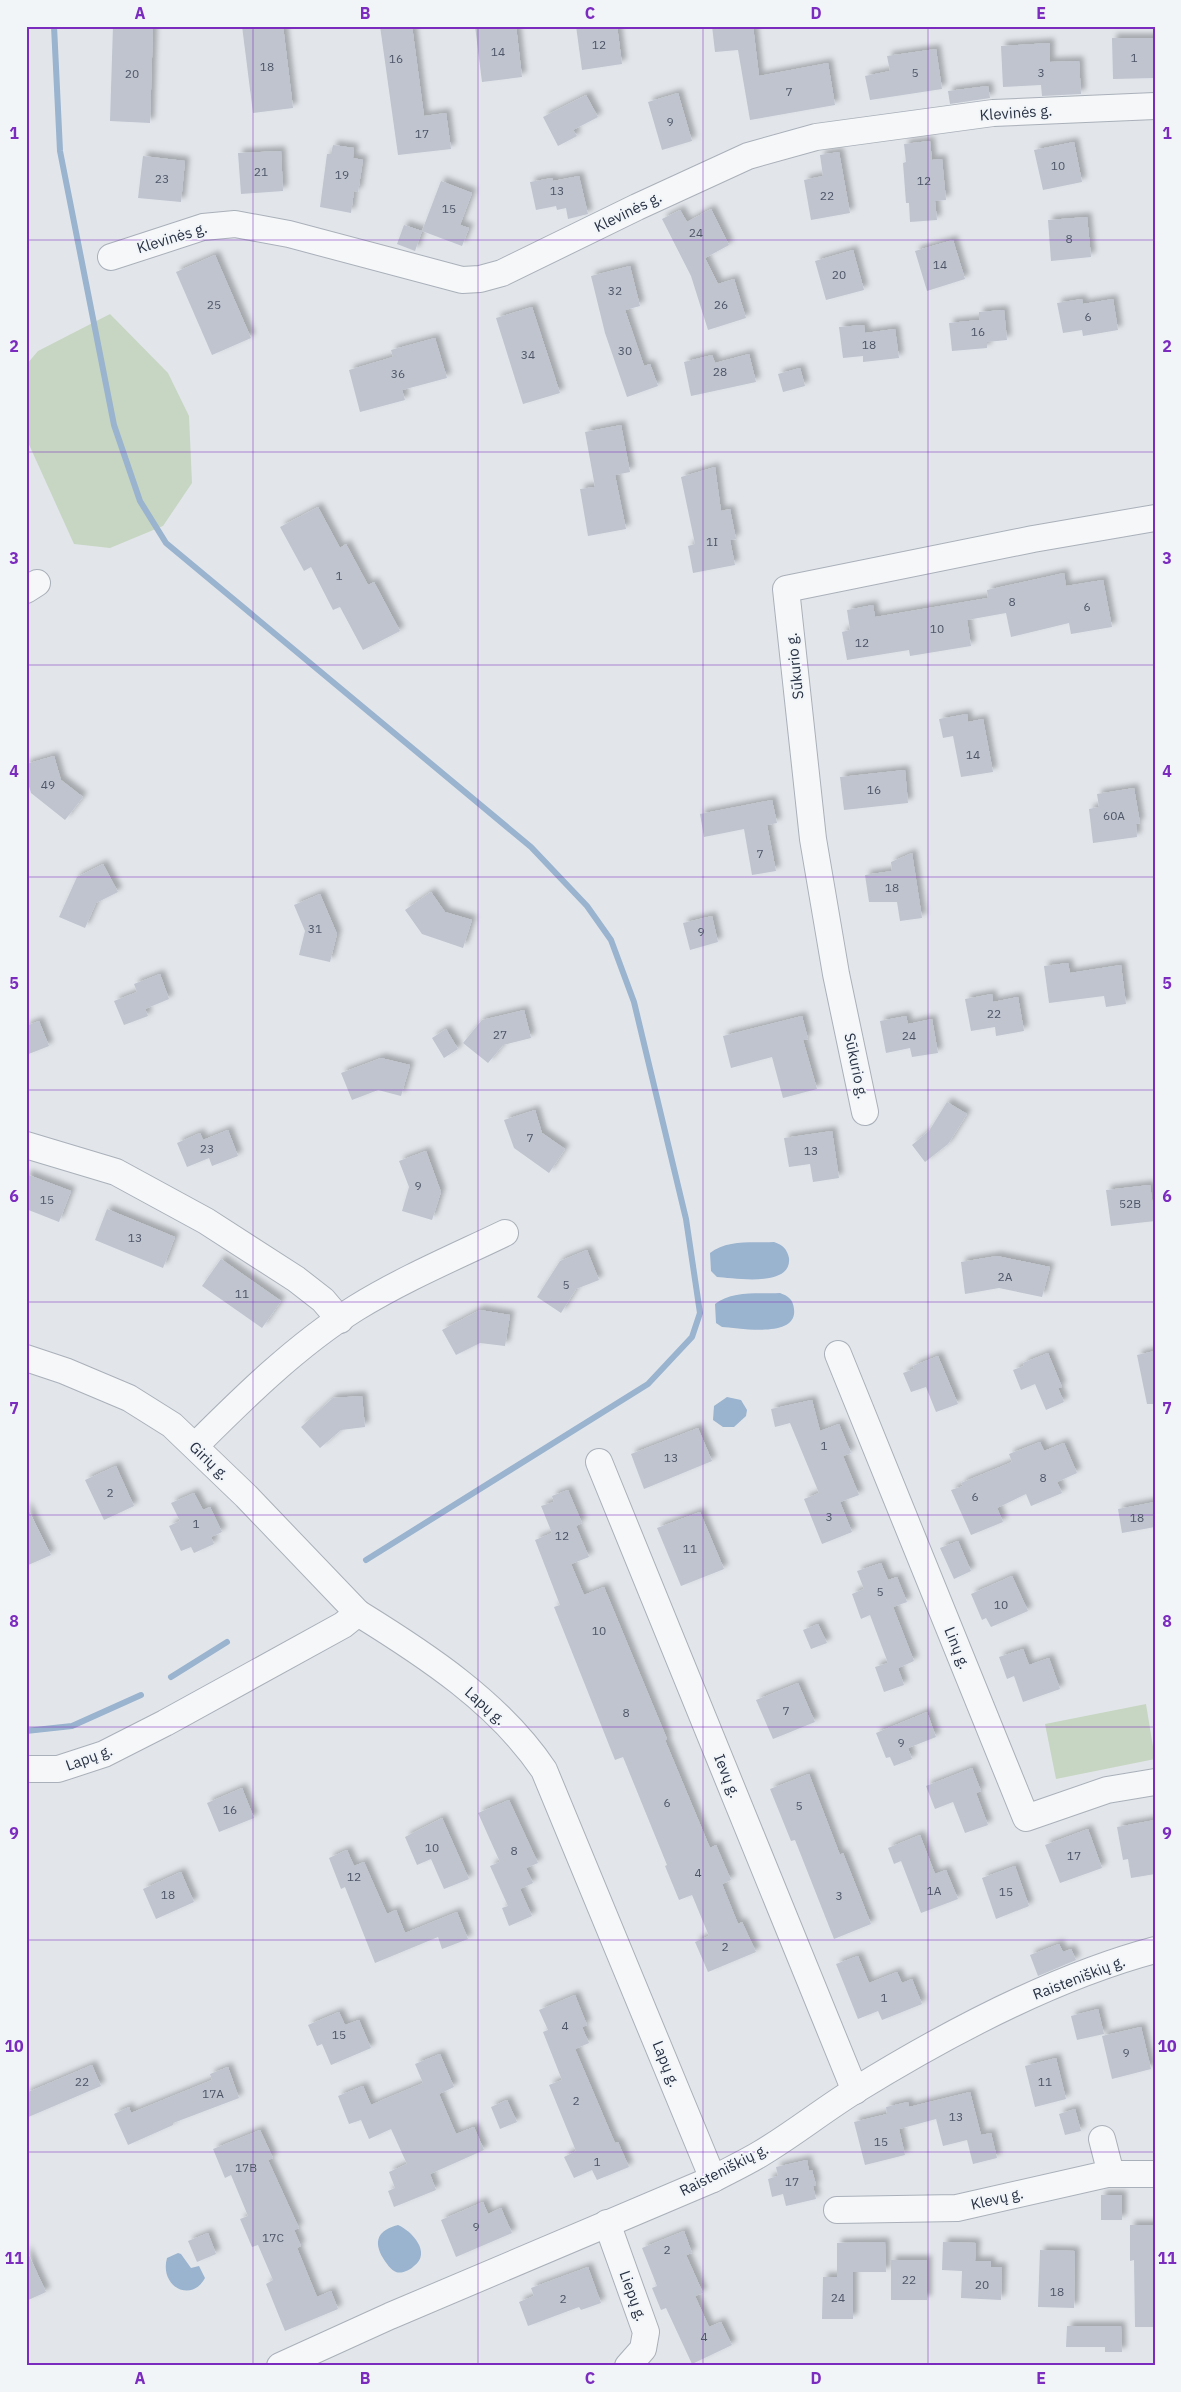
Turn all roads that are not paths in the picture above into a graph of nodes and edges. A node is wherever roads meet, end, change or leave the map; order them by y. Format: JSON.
{"nodes":[{"id":1,"x":1155,"y":106,"type":"edge"},
{"id":2,"x":111,"y":258,"type":"dead end"},
{"id":3,"x":1155,"y":518,"type":"edge"},
{"id":4,"x":865,"y":1112,"type":"dead end"},
{"id":5,"x":26,"y":1145,"type":"edge"},
{"id":6,"x":505,"y":1233,"type":"dead end"},
{"id":7,"x":340,"y":1320,"type":"junction"},
{"id":8,"x":838,"y":1354,"type":"dead end"},
{"id":9,"x":26,"y":1358,"type":"edge"},
{"id":10,"x":195,"y":1446,"type":"junction"},
{"id":11,"x":599,"y":1462,"type":"dead end"},
{"id":12,"x":358,"y":1613,"type":"junction"},
{"id":13,"x":26,"y":1769,"type":"edge"},
{"id":14,"x":1155,"y":1782,"type":"edge"},
{"id":15,"x":1155,"y":1950,"type":"edge"},
{"id":16,"x":855,"y":2090,"type":"junction"},
{"id":17,"x":1102,"y":2138,"type":"dead end"},
{"id":18,"x":1111,"y":2174,"type":"junction"},
{"id":19,"x":1155,"y":2174,"type":"edge"},
{"id":20,"x":713,"y":2179,"type":"junction"},
{"id":21,"x":837,"y":2210,"type":"dead end"},
{"id":22,"x":607,"y":2223,"type":"junction"},
{"id":23,"x":280,"y":2366,"type":"edge"},
{"id":24,"x":628,"y":2366,"type":"edge"}],
"edges":[{"from":1,"to":2,"type":"street","name":"Klevinės g."},
{"from":3,"to":4,"type":"street","name":"Sūkurio g."},
{"from":5,"to":7,"type":"street"},
{"from":6,"to":7,"type":"street"},
{"from":7,"to":10,"type":"street"},
{"from":8,"to":14,"type":"street","name":"Linų g."},
{"from":9,"to":10,"type":"street","name":"Girių g."},
{"from":10,"to":12,"type":"street","name":"Girių g."},
{"from":11,"to":16,"type":"street","name":"Ievų g."},
{"from":12,"to":13,"type":"street","name":"Lapų g."},
{"from":12,"to":20,"type":"street","name":"Lapų g."},
{"from":15,"to":16,"type":"street","name":"Raisteniškių g."},
{"from":16,"to":20,"type":"street","name":"Raisteniškių g."},
{"from":17,"to":18,"type":"street"},
{"from":18,"to":19,"type":"street","name":"Klevų g."},
{"from":18,"to":21,"type":"street","name":"Klevų g."},
{"from":20,"to":22,"type":"street","name":"Raisteniškių g."},
{"from":22,"to":23,"type":"street","name":"Raisteniškių g."},
{"from":22,"to":24,"type":"street","name":"Liepų g."}]}
